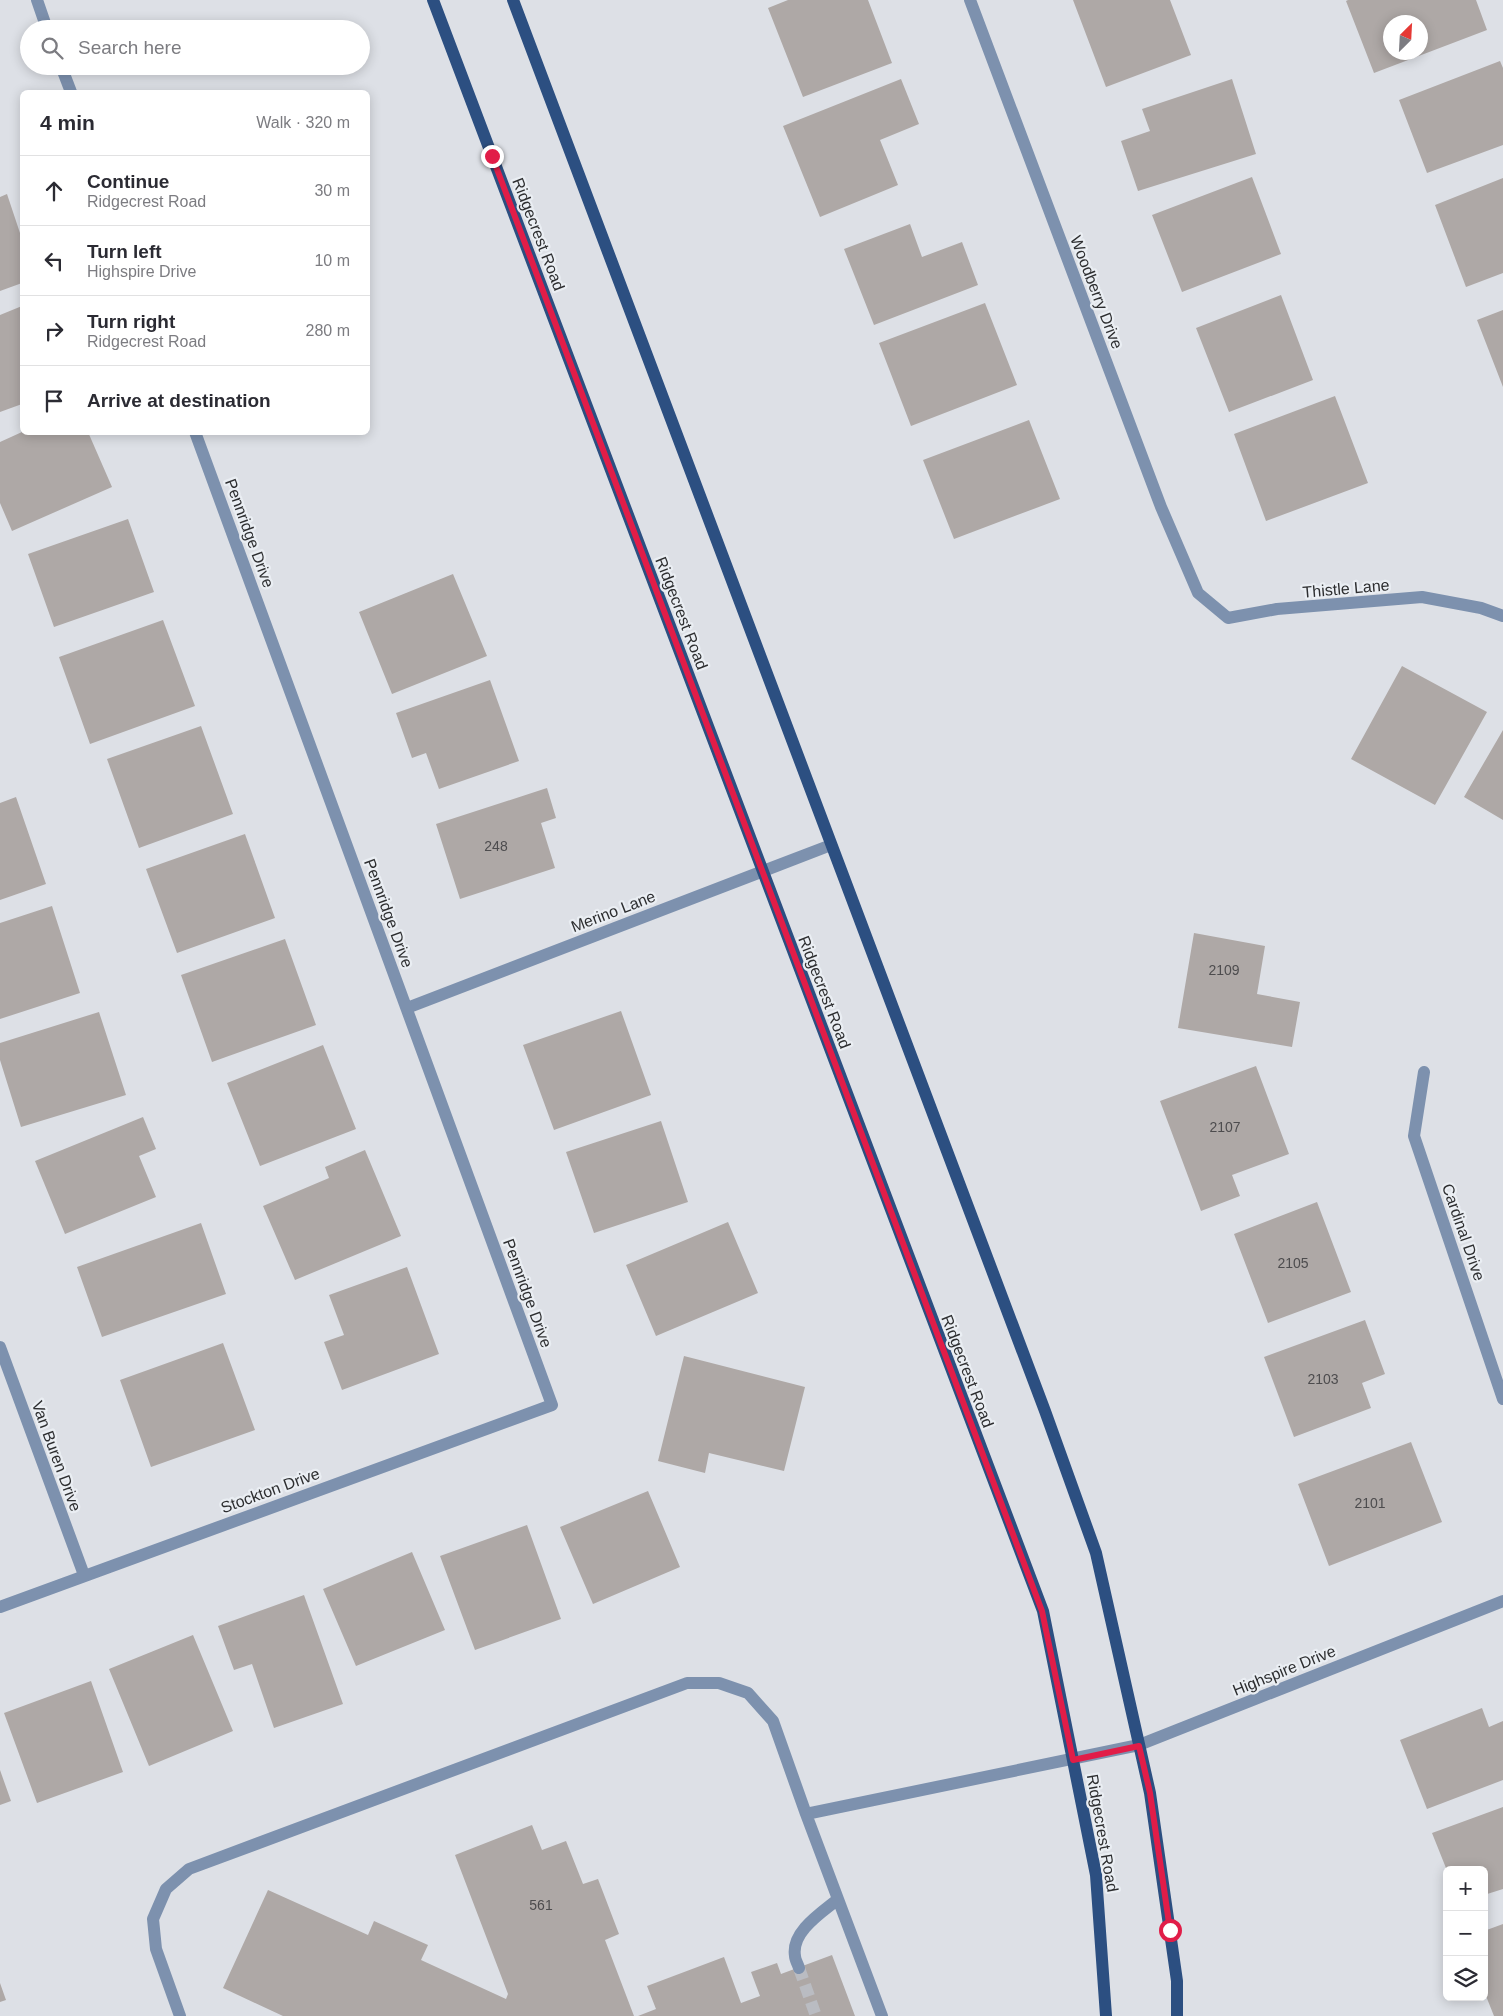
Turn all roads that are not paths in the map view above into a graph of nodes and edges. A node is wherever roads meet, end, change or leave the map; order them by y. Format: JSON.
{"nodes":[{"id":1,"x":37,"y":0,"type":"edge"},
{"id":2,"x":434,"y":0,"type":"edge"},
{"id":3,"x":513,"y":0,"type":"edge"},
{"id":4,"x":970,"y":0,"type":"edge"},
{"id":5,"x":44,"y":20,"type":"edge"},
{"id":6,"x":64,"y":75,"type":"edge"},
{"id":7,"x":70,"y":90,"type":"edge"},
{"id":8,"x":196,"y":435,"type":"edge"},
{"id":9,"x":1198,"y":593,"type":"joint"},
{"id":10,"x":1503,"y":616,"type":"edge"},
{"id":11,"x":831,"y":845,"type":"junction"},
{"id":12,"x":762,"y":871,"type":"junction"},
{"id":13,"x":406,"y":1008,"type":"junction"},
{"id":14,"x":1424,"y":1072,"type":"dead end"},
{"id":15,"x":0,"y":1347,"type":"edge"},
{"id":16,"x":1503,"y":1399,"type":"edge"},
{"id":17,"x":552,"y":1405,"type":"joint"},
{"id":18,"x":84,"y":1575,"type":"junction"},
{"id":19,"x":1503,"y":1601,"type":"edge"},
{"id":20,"x":0,"y":1607,"type":"edge"},
{"id":21,"x":1139,"y":1746,"type":"junction"},
{"id":22,"x":1073,"y":1760,"type":"junction"},
{"id":23,"x":806,"y":1814,"type":"junction"},
{"id":24,"x":838,"y":1900,"type":"junction"},
{"id":25,"x":799,"y":1968,"type":"tunnel mouth"},
{"id":26,"x":180,"y":2016,"type":"edge"},
{"id":27,"x":882,"y":2016,"type":"edge"},
{"id":28,"x":1106,"y":2016,"type":"edge"},
{"id":29,"x":1177,"y":2016,"type":"edge"}],
"edges":[{"from":1,"to":5,"type":"street"},
{"from":2,"to":12,"type":"main road","name":"Ridgecrest Road"},
{"from":3,"to":11,"type":"main road"},
{"from":4,"to":9,"type":"street","name":"Woodberry Drive"},
{"from":6,"to":7,"type":"street"},
{"from":8,"to":13,"type":"street","name":"Pennridge Drive"},
{"from":9,"to":10,"type":"street","name":"Thistle Lane"},
{"from":11,"to":12,"type":"street","name":"Merino Lane"},
{"from":11,"to":21,"type":"main road"},
{"from":12,"to":13,"type":"street","name":"Merino Lane"},
{"from":12,"to":22,"type":"main road","name":"Ridgecrest Road"},
{"from":13,"to":17,"type":"street","name":"Pennridge Drive"},
{"from":14,"to":16,"type":"street","name":"Cardinal Drive"},
{"from":15,"to":18,"type":"street","name":"Van Buren Drive"},
{"from":17,"to":18,"type":"street","name":"Stockton Drive"},
{"from":18,"to":20,"type":"street","name":"Stockton Drive"},
{"from":19,"to":21,"type":"street","name":"Highspire Drive"},
{"from":21,"to":22,"type":"street","name":"Highspire Drive"},
{"from":21,"to":29,"type":"main road"},
{"from":22,"to":23,"type":"street","name":"Highspire Drive"},
{"from":22,"to":28,"type":"main road","name":"Ridgecrest Road"},
{"from":23,"to":24,"type":"street"},
{"from":23,"to":26,"type":"street"},
{"from":24,"to":25,"type":"street"},
{"from":24,"to":27,"type":"street"}]}
